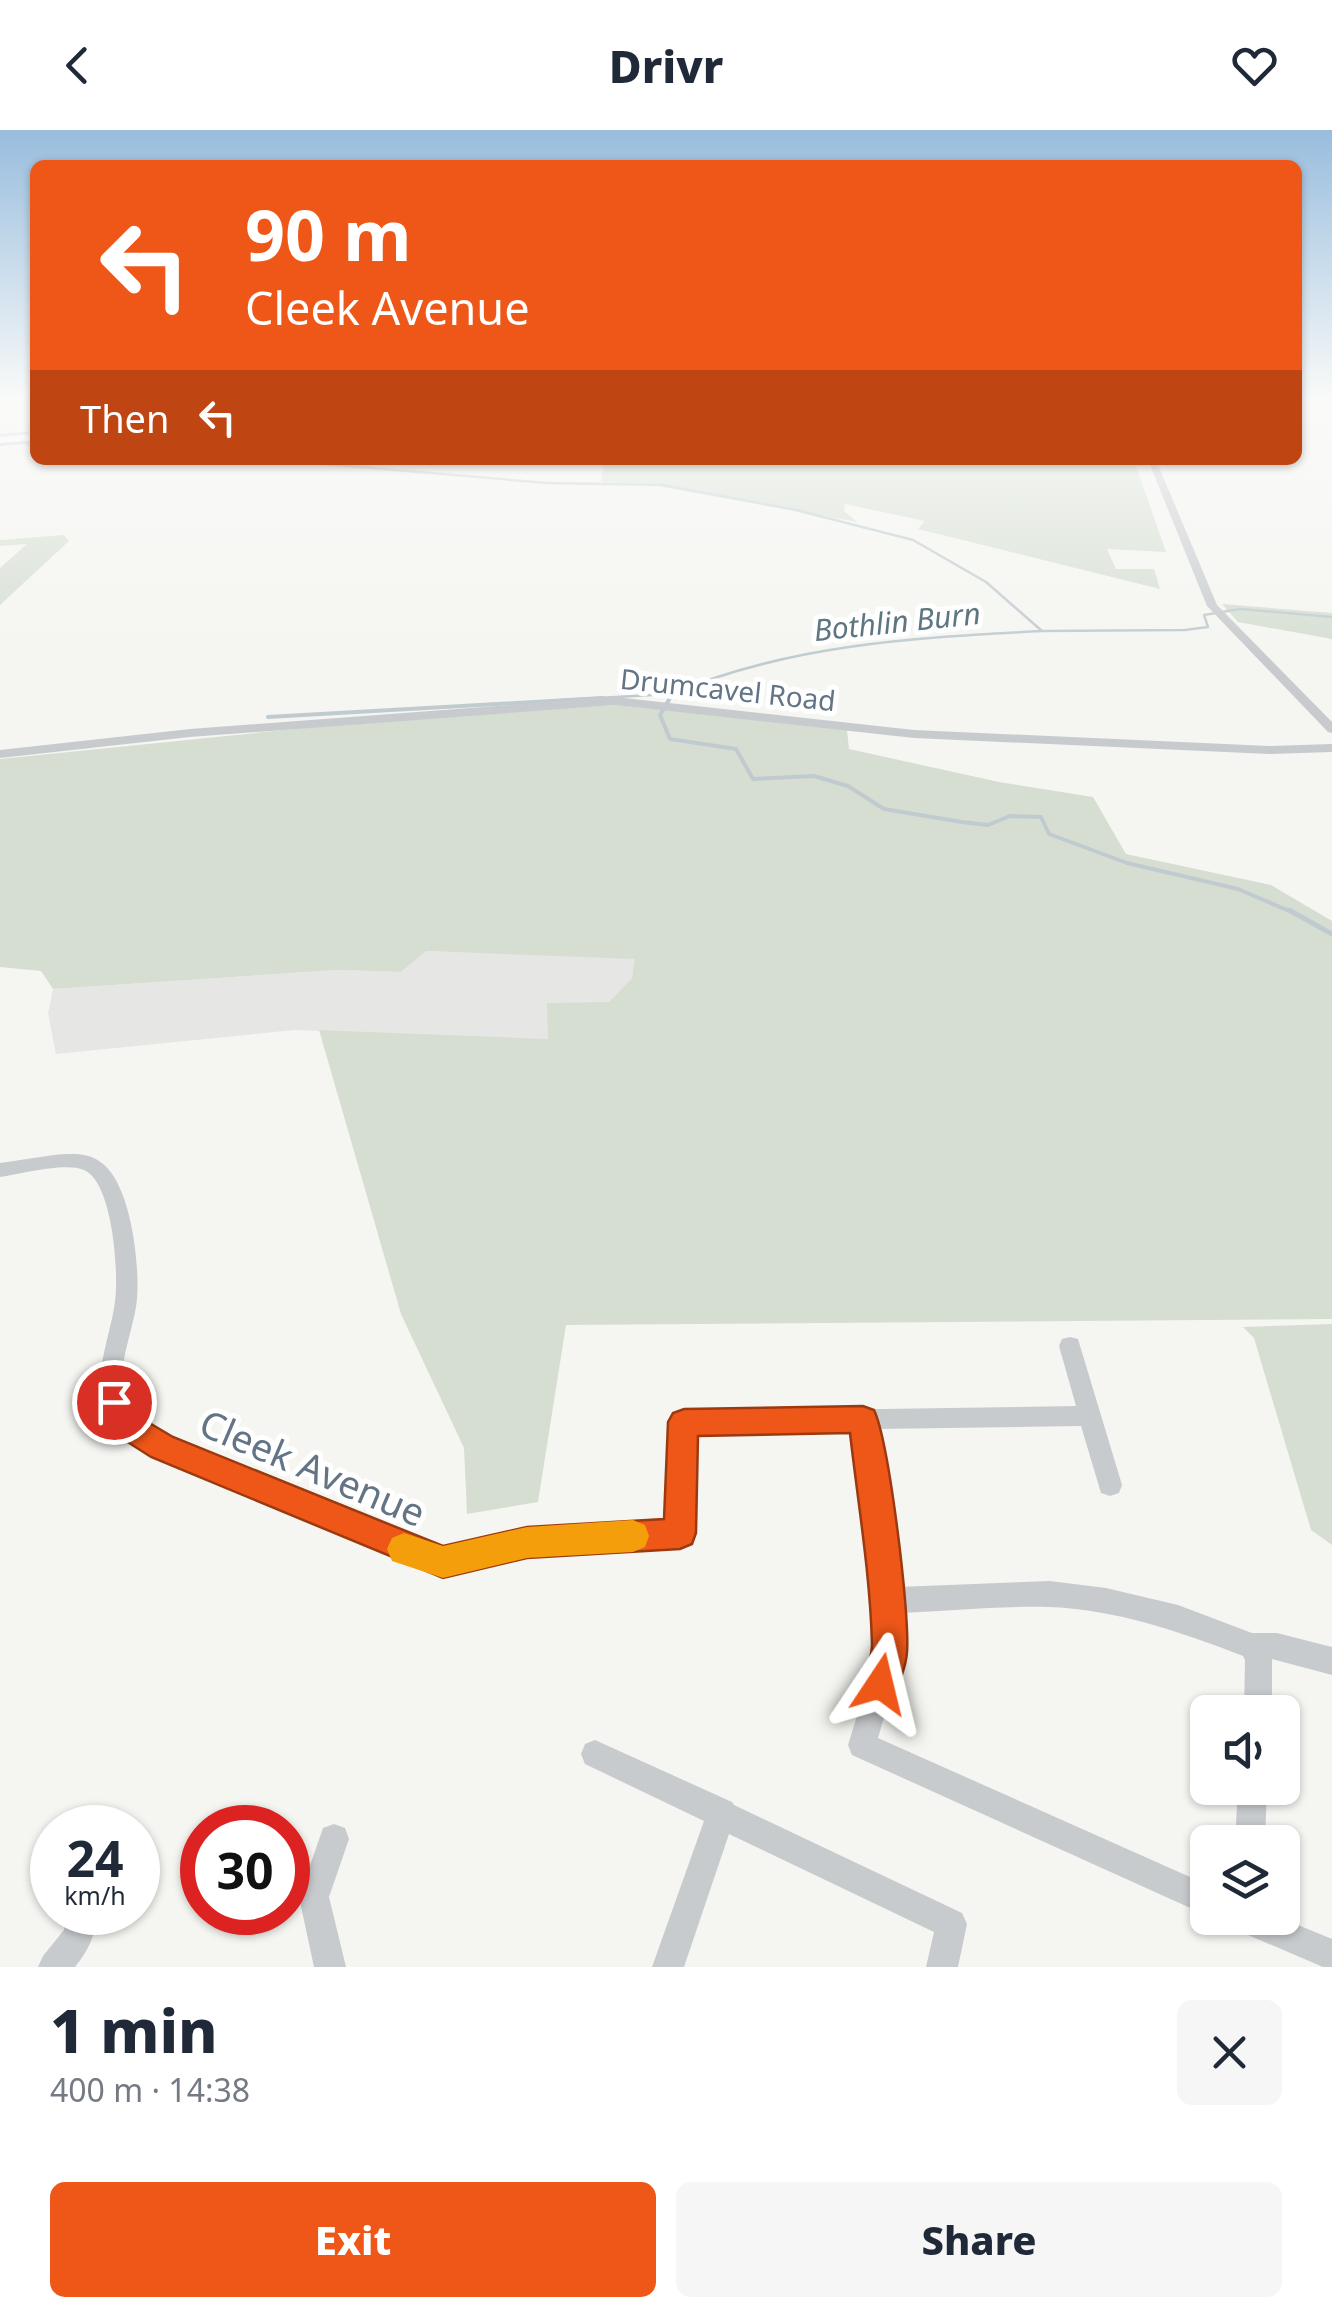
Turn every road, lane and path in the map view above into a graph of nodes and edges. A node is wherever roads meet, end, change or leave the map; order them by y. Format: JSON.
{"nodes":[{"id":1,"x":1163,"y":488,"type":"edge"},
{"id":2,"x":1332,"y":730,"type":"edge"},
{"id":3,"x":1332,"y":748,"type":"edge"},
{"id":4,"x":0,"y":754,"type":"edge"},
{"id":5,"x":0,"y":1170,"type":"edge"},
{"id":6,"x":1070,"y":1346,"type":"dead end"},
{"id":7,"x":1088,"y":1416,"type":"junction"},
{"id":8,"x":863,"y":1419,"type":"junction"},
{"id":9,"x":1110,"y":1485,"type":"dead end"},
{"id":10,"x":888,"y":1600,"type":"junction"},
{"id":11,"x":1252,"y":1646,"type":"junction"},
{"id":12,"x":1332,"y":1661,"type":"edge"},
{"id":13,"x":1258,"y":1695,"type":"edge"},
{"id":14,"x":595,"y":1754,"type":"dead end"},
{"id":15,"x":722,"y":1812,"type":"junction"},
{"id":16,"x":334,"y":1839,"type":"dead end"},
{"id":17,"x":1190,"y":1893,"type":"edge"},
{"id":18,"x":79,"y":1935,"type":"edge"},
{"id":19,"x":1287,"y":1935,"type":"edge"},
{"id":20,"x":1332,"y":1954,"type":"edge"},
{"id":21,"x":54,"y":1967,"type":"edge"},
{"id":22,"x":330,"y":1967,"type":"edge"},
{"id":23,"x":668,"y":1967,"type":"edge"},
{"id":24,"x":942,"y":1967,"type":"edge"}],
"edges":[{"from":1,"to":2,"type":"street"},
{"from":3,"to":4,"type":"street","name":"Drumcavel Road"},
{"from":5,"to":8,"type":"street","name":"Cleek Avenue"},
{"from":6,"to":7,"type":"street"},
{"from":7,"to":8,"type":"street"},
{"from":7,"to":9,"type":"street"},
{"from":8,"to":10,"type":"street"},
{"from":10,"to":11,"type":"street"},
{"from":10,"to":17,"type":"street"},
{"from":11,"to":12,"type":"street"},
{"from":11,"to":13,"type":"street"},
{"from":14,"to":15,"type":"street"},
{"from":15,"to":23,"type":"street"},
{"from":15,"to":24,"type":"street"},
{"from":16,"to":22,"type":"street"},
{"from":18,"to":21,"type":"street"},
{"from":19,"to":20,"type":"street"}]}
